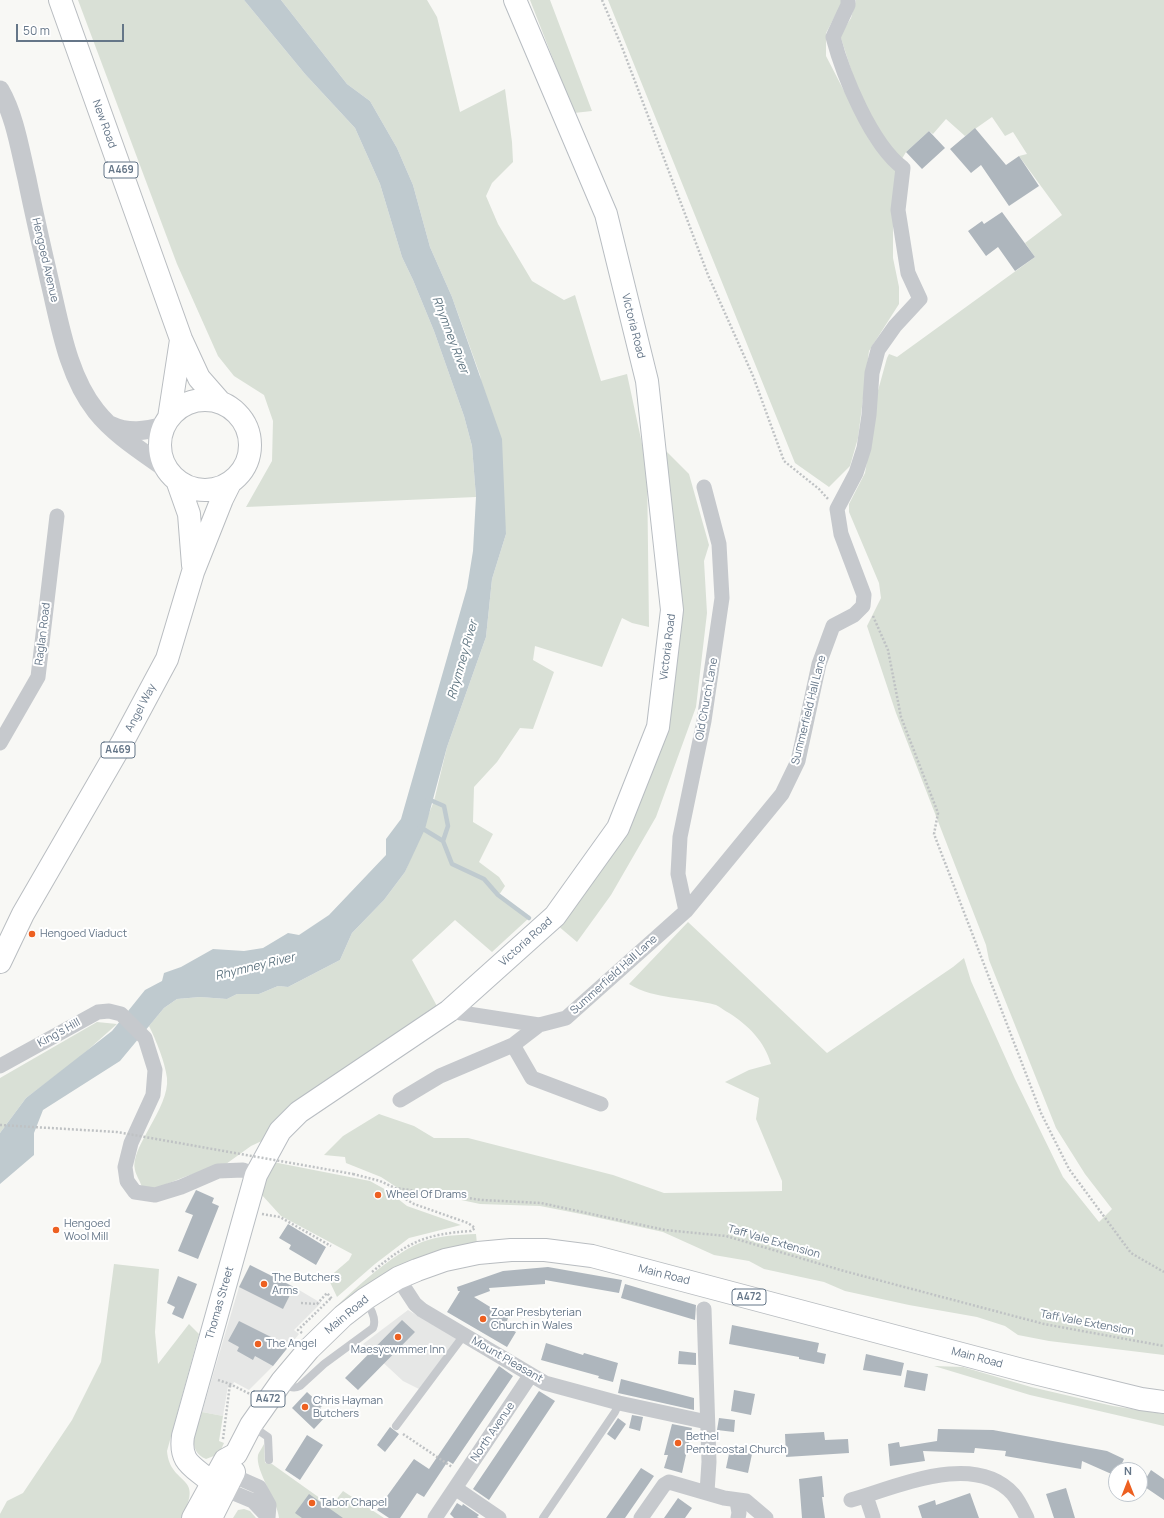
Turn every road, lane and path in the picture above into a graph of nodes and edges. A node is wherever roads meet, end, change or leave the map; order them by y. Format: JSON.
{"nodes":[{"id":1,"x":60,"y":0,"type":"edge"},
{"id":2,"x":515,"y":0,"type":"edge"},
{"id":3,"x":602,"y":0,"type":"edge"},
{"id":4,"x":848,"y":0,"type":"edge"},
{"id":5,"x":0,"y":90,"type":"edge"},
{"id":6,"x":181,"y":339,"type":"junction"},
{"id":7,"x":220,"y":402,"type":"junction"},
{"id":8,"x":167,"y":422,"type":"junction"},
{"id":9,"x":107,"y":424,"type":"junction"},
{"id":10,"x":173,"y":475,"type":"junction"},
{"id":11,"x":230,"y":483,"type":"junction"},
{"id":12,"x":704,"y":487,"type":"dead end"},
{"id":13,"x":837,"y":509,"type":"junction"},
{"id":14,"x":57,"y":516,"type":"dead end"},
{"id":15,"x":193,"y":572,"type":"junction"},
{"id":16,"x":864,"y":595,"type":"junction"},
{"id":17,"x":0,"y":743,"type":"edge"},
{"id":18,"x":686,"y":911,"type":"junction"},
{"id":19,"x":21,"y":919,"type":"junction"},
{"id":20,"x":0,"y":951,"type":"edge"},
{"id":21,"x":0,"y":962,"type":"edge"},
{"id":22,"x":449,"y":1011,"type":"junction"},
{"id":23,"x":539,"y":1025,"type":"junction"},
{"id":24,"x":512,"y":1045,"type":"junction"},
{"id":25,"x":0,"y":1066,"type":"edge"},
{"id":26,"x":400,"y":1100,"type":"dead end"},
{"id":27,"x":601,"y":1104,"type":"dead end"},
{"id":28,"x":0,"y":1125,"type":"edge"},
{"id":29,"x":280,"y":1131,"type":"joint"},
{"id":30,"x":256,"y":1175,"type":"junction"},
{"id":31,"x":395,"y":1188,"type":"junction"},
{"id":32,"x":280,"y":1217,"type":"dead end"},
{"id":33,"x":330,"y":1246,"type":"dead end"},
{"id":34,"x":1164,"y":1272,"type":"edge"},
{"id":35,"x":370,"y":1273,"type":"dead end"},
{"id":36,"x":398,"y":1278,"type":"junction"},
{"id":37,"x":331,"y":1298,"type":"junction"},
{"id":38,"x":334,"y":1300,"type":"dead end"},
{"id":39,"x":301,"y":1303,"type":"dead end"},
{"id":40,"x":704,"y":1309,"type":"dead end"},
{"id":41,"x":308,"y":1330,"type":"dead end"},
{"id":42,"x":464,"y":1336,"type":"junction"},
{"id":43,"x":1164,"y":1346,"type":"edge"},
{"id":44,"x":530,"y":1376,"type":"junction"},
{"id":45,"x":216,"y":1379,"type":"dead end"},
{"id":46,"x":230,"y":1384,"type":"junction"},
{"id":47,"x":250,"y":1394,"type":"dead end"},
{"id":48,"x":1164,"y":1402,"type":"edge"},
{"id":49,"x":618,"y":1403,"type":"junction"},
{"id":50,"x":707,"y":1422,"type":"junction"},
{"id":51,"x":251,"y":1425,"type":"junction"},
{"id":52,"x":396,"y":1426,"type":"joint"},
{"id":53,"x":269,"y":1460,"type":"dead end"},
{"id":54,"x":222,"y":1469,"type":"junction"},
{"id":55,"x":464,"y":1474,"type":"junction"},
{"id":56,"x":455,"y":1488,"type":"junction"},
{"id":57,"x":707,"y":1492,"type":"junction"},
{"id":58,"x":738,"y":1501,"type":"junction"},
{"id":59,"x":268,"y":1517,"type":"edge"},
{"id":60,"x":873,"y":1517,"type":"dead end"},
{"id":61,"x":193,"y":1518,"type":"edge"},
{"id":62,"x":210,"y":1518,"type":"edge"},
{"id":63,"x":435,"y":1518,"type":"edge"},
{"id":64,"x":499,"y":1518,"type":"edge"},
{"id":65,"x":543,"y":1518,"type":"edge"},
{"id":66,"x":641,"y":1518,"type":"edge"},
{"id":67,"x":738,"y":1518,"type":"edge"},
{"id":68,"x":766,"y":1518,"type":"edge"},
{"id":69,"x":1027,"y":1518,"type":"edge"}],
"edges":[{"from":1,"to":6,"type":"main road","name":"New Road","number":"A469"},
{"from":2,"to":22,"type":"main road","name":"Victoria Road"},
{"from":3,"to":13,"type":"path"},
{"from":4,"to":13,"type":"street"},
{"from":5,"to":9,"type":"street","name":"Hengoed Avenue"},
{"from":6,"to":7,"type":"main road","name":"New Road","number":"A469"},
{"from":6,"to":8,"type":"main road","name":"New Road","number":"A469"},
{"from":7,"to":8,"type":"main road"},
{"from":7,"to":11,"type":"main road"},
{"from":8,"to":9,"type":"street"},
{"from":8,"to":10,"type":"main road"},
{"from":9,"to":10,"type":"street","name":"Hengoed Avenue"},
{"from":10,"to":11,"type":"main road"},
{"from":10,"to":15,"type":"main road","name":"Angel Way","number":"A469"},
{"from":11,"to":15,"type":"main road","name":"Angel Way","number":"A469"},
{"from":12,"to":18,"type":"street","name":"Old Church Lane"},
{"from":13,"to":16,"type":"street"},
{"from":14,"to":17,"type":"street","name":"Raglan Road"},
{"from":15,"to":19,"type":"main road","name":"Angel Way","number":"A469"},
{"from":16,"to":18,"type":"street","name":"Summerfield Hall Lane"},
{"from":16,"to":34,"type":"path"},
{"from":18,"to":23,"type":"street","name":"Summerfield Hall Lane"},
{"from":19,"to":20,"type":"main road","number":"A469"},
{"from":19,"to":21,"type":"main road","number":"A469"},
{"from":22,"to":23,"type":"street","name":"Summerfield Hall Lane"},
{"from":22,"to":29,"type":"main road","name":"Victoria Road"},
{"from":23,"to":24,"type":"street"},
{"from":24,"to":26,"type":"street"},
{"from":24,"to":27,"type":"street"},
{"from":25,"to":30,"type":"street","name":"King's Hill"},
{"from":28,"to":31,"type":"path","name":"Taff Vale Extension","bridge":true},
{"from":29,"to":30,"type":"main road","name":"Thomas Street"},
{"from":30,"to":54,"type":"main road","name":"Thomas Street"},
{"from":31,"to":35,"type":"path"},
{"from":31,"to":43,"type":"path","name":"Taff Vale Extension"},
{"from":32,"to":33,"type":"path"},
{"from":36,"to":42,"type":"street","name":"Mount Pleasant"},
{"from":36,"to":48,"type":"main road","name":"Main Road","number":"A472"},
{"from":36,"to":51,"type":"main road","name":"Main Road","number":"A472"},
{"from":37,"to":38,"type":"path"},
{"from":37,"to":39,"type":"path"},
{"from":37,"to":41,"type":"path"},
{"from":40,"to":50,"type":"street"},
{"from":42,"to":44,"type":"street","name":"Mount Pleasant"},
{"from":42,"to":52,"type":"lane"},
{"from":44,"to":49,"type":"street","name":"Mount Pleasant"},
{"from":44,"to":55,"type":"street","name":"North Avenue"},
{"from":45,"to":46,"type":"path"},
{"from":46,"to":47,"type":"path"},
{"from":46,"to":54,"type":"path"},
{"from":49,"to":50,"type":"street","name":"Mount Pleasant"},
{"from":49,"to":65,"type":"lane"},
{"from":50,"to":57,"type":"street"},
{"from":51,"to":53,"type":"lane"},
{"from":51,"to":54,"type":"main road","name":"Main Road","number":"A472"},
{"from":52,"to":55,"type":"path"},
{"from":54,"to":59,"type":"street"},
{"from":54,"to":61,"type":"main road","name":"Main Road","number":"A472"},
{"from":54,"to":62,"type":"main road","name":"Main Road","number":"A472"},
{"from":55,"to":56,"type":"street","name":"North Avenue"},
{"from":56,"to":63,"type":"street","name":"North Avenue"},
{"from":56,"to":64,"type":"street"},
{"from":57,"to":58,"type":"street"},
{"from":57,"to":66,"type":"street"},
{"from":58,"to":67,"type":"street"},
{"from":58,"to":68,"type":"street"},
{"from":60,"to":69,"type":"street"}]}
